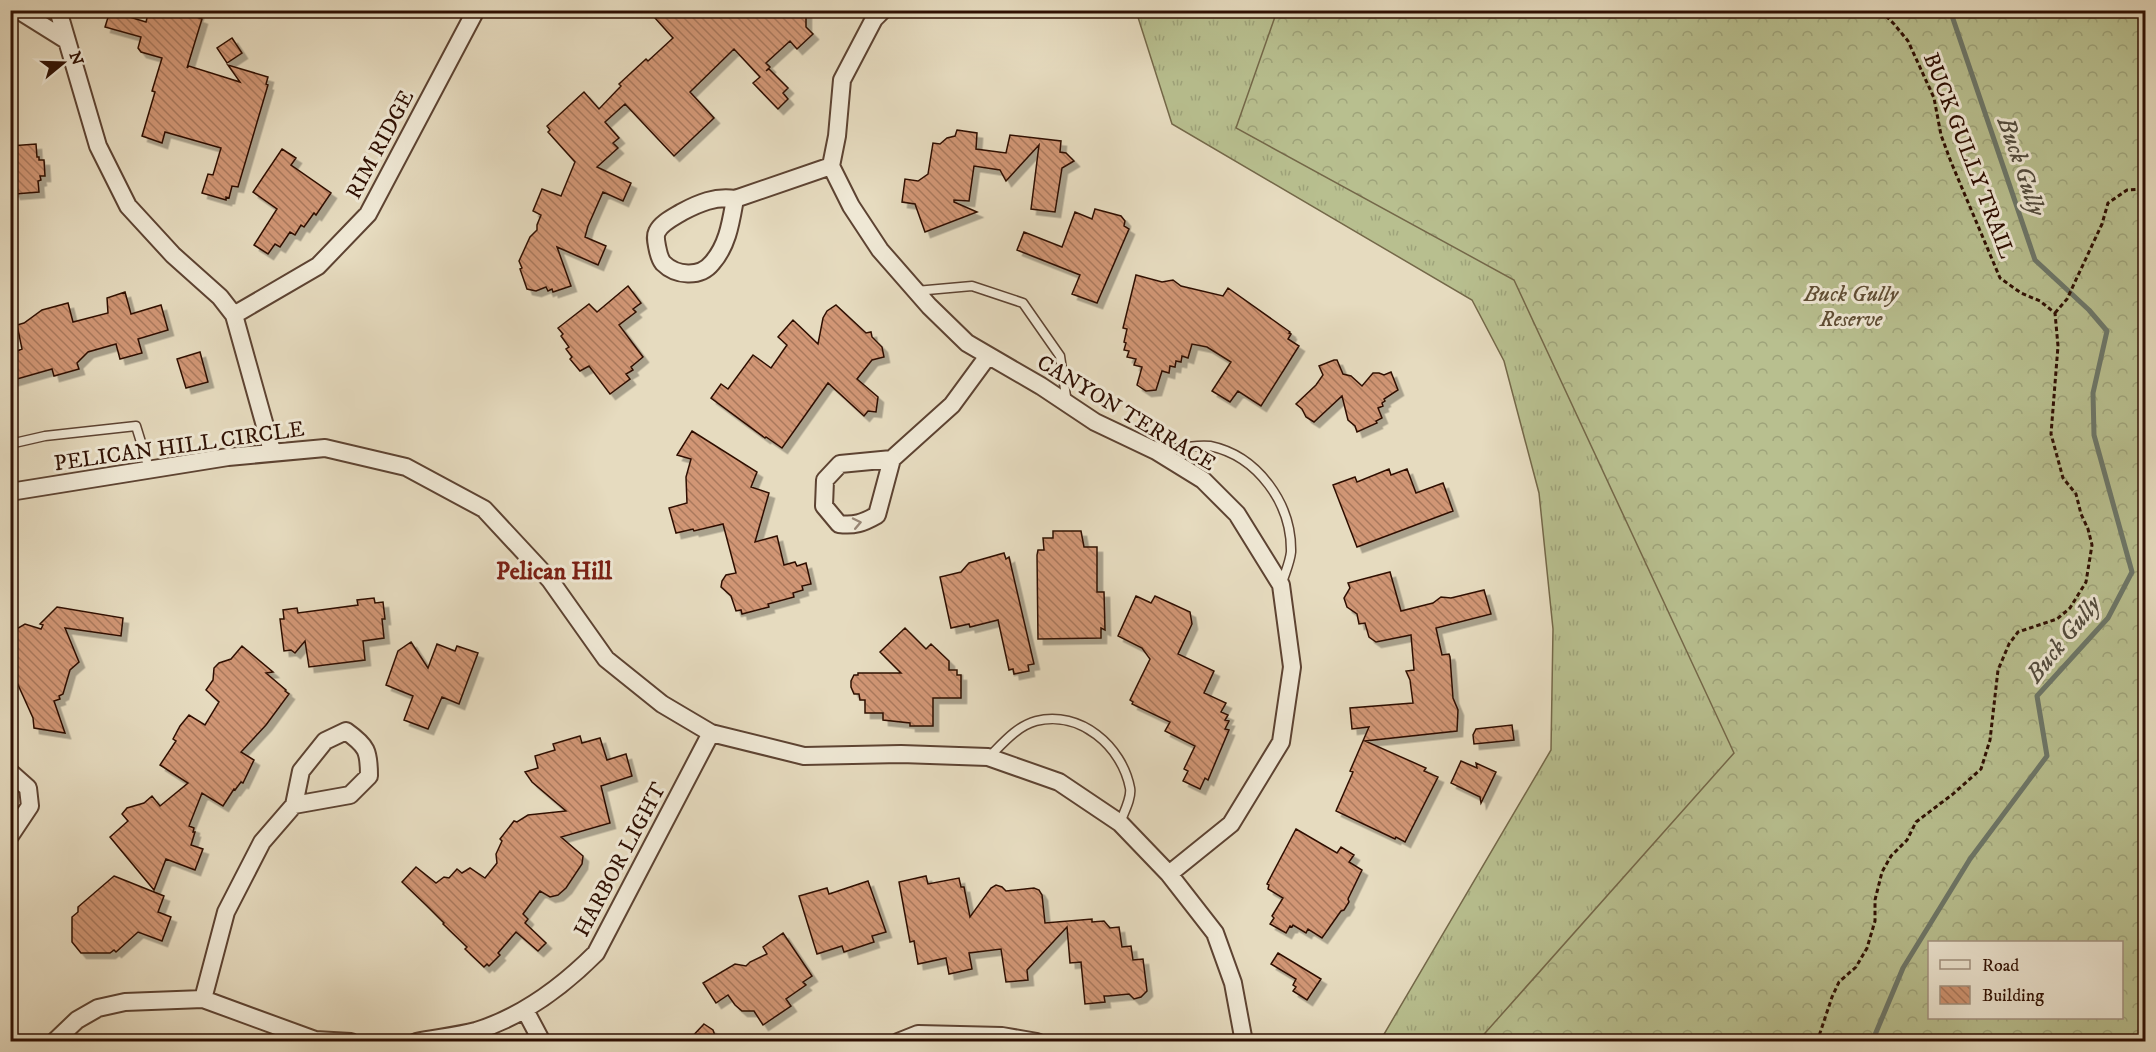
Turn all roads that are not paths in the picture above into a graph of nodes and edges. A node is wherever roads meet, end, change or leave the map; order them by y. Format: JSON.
{"nodes":[{"id":1,"x":18,"y":10,"type":"edge"},
{"id":2,"x":58,"y":10,"type":"edge"},
{"id":3,"x":476,"y":10,"type":"edge"},
{"id":4,"x":883,"y":10,"type":"edge"},
{"id":5,"x":66,"y":40,"type":"junction"},
{"id":6,"x":831,"y":166,"type":"junction"},
{"id":7,"x":735,"y":199,"type":"junction"},
{"id":8,"x":916,"y":291,"type":"junction"},
{"id":9,"x":234,"y":315,"type":"junction"},
{"id":10,"x":988,"y":356,"type":"junction"},
{"id":11,"x":1067,"y":403,"type":"junction"},
{"id":12,"x":10,"y":444,"type":"edge"},
{"id":13,"x":272,"y":451,"type":"junction"},
{"id":14,"x":1156,"y":451,"type":"junction"},
{"id":15,"x":892,"y":459,"type":"junction"},
{"id":16,"x":149,"y":468,"type":"junction"},
{"id":17,"x":10,"y":492,"type":"edge"},
{"id":18,"x":1281,"y":585,"type":"junction"},
{"id":19,"x":711,"y":732,"type":"junction"},
{"id":20,"x":988,"y":757,"type":"junction"},
{"id":21,"x":10,"y":772,"type":"edge"},
{"id":22,"x":294,"y":805,"type":"junction"},
{"id":23,"x":1120,"y":823,"type":"junction"},
{"id":24,"x":10,"y":836,"type":"edge"},
{"id":25,"x":1169,"y":874,"type":"junction"},
{"id":26,"x":203,"y":999,"type":"junction"},
{"id":27,"x":525,"y":1010,"type":"junction"},
{"id":28,"x":54,"y":1041,"type":"edge"},
{"id":29,"x":315,"y":1041,"type":"edge"},
{"id":30,"x":351,"y":1041,"type":"edge"},
{"id":31,"x":416,"y":1041,"type":"edge"},
{"id":32,"x":542,"y":1041,"type":"edge"},
{"id":33,"x":898,"y":1041,"type":"edge"},
{"id":34,"x":1037,"y":1041,"type":"edge"},
{"id":35,"x":1244,"y":1041,"type":"edge"}],
"edges":[{"from":1,"to":5,"type":"street"},
{"from":2,"to":5,"type":"street"},
{"from":3,"to":9,"type":"street","name":"RIM RIDGE"},
{"from":4,"to":6,"type":"street"},
{"from":5,"to":9,"type":"street"},
{"from":6,"to":7,"type":"street"},
{"from":6,"to":8,"type":"street","name":"CANYON TERRACE"},
{"from":7,"to":7,"type":"street"},
{"from":8,"to":10,"type":"street","name":"CANYON TERRACE"},
{"from":8,"to":11,"type":"lane"},
{"from":9,"to":13,"type":"street"},
{"from":10,"to":11,"type":"street","name":"CANYON TERRACE"},
{"from":10,"to":15,"type":"street"},
{"from":11,"to":14,"type":"street","name":"CANYON TERRACE"},
{"from":12,"to":16,"type":"lane"},
{"from":13,"to":16,"type":"street","name":"PELICAN HILL CIRCLE"},
{"from":13,"to":19,"type":"street","name":"PELICAN HILL CIRCLE"},
{"from":14,"to":18,"type":"street","name":"CANYON TERRACE"},
{"from":14,"to":18,"type":"lane"},
{"from":15,"to":15,"type":"street","one_way":true},
{"from":16,"to":17,"type":"street","name":"PELICAN HILL CIRCLE"},
{"from":18,"to":25,"type":"street","name":"CANYON TERRACE"},
{"from":19,"to":20,"type":"street","name":"PELICAN HILL CIRCLE"},
{"from":19,"to":27,"type":"street","name":"HARBOR LIGHT"},
{"from":20,"to":23,"type":"street","name":"PELICAN HILL CIRCLE"},
{"from":20,"to":23,"type":"lane"},
{"from":21,"to":24,"type":"street"},
{"from":22,"to":22,"type":"street"},
{"from":22,"to":26,"type":"street"},
{"from":23,"to":25,"type":"street","name":"PELICAN HILL CIRCLE"},
{"from":25,"to":35,"type":"street","name":"PELICAN HILL CIRCLE"},
{"from":26,"to":28,"type":"street"},
{"from":26,"to":29,"type":"street"},
{"from":27,"to":31,"type":"street","name":"HARBOR LIGHT"},
{"from":27,"to":32,"type":"street"},
{"from":29,"to":30,"type":"street"},
{"from":33,"to":34,"type":"street"}]}
